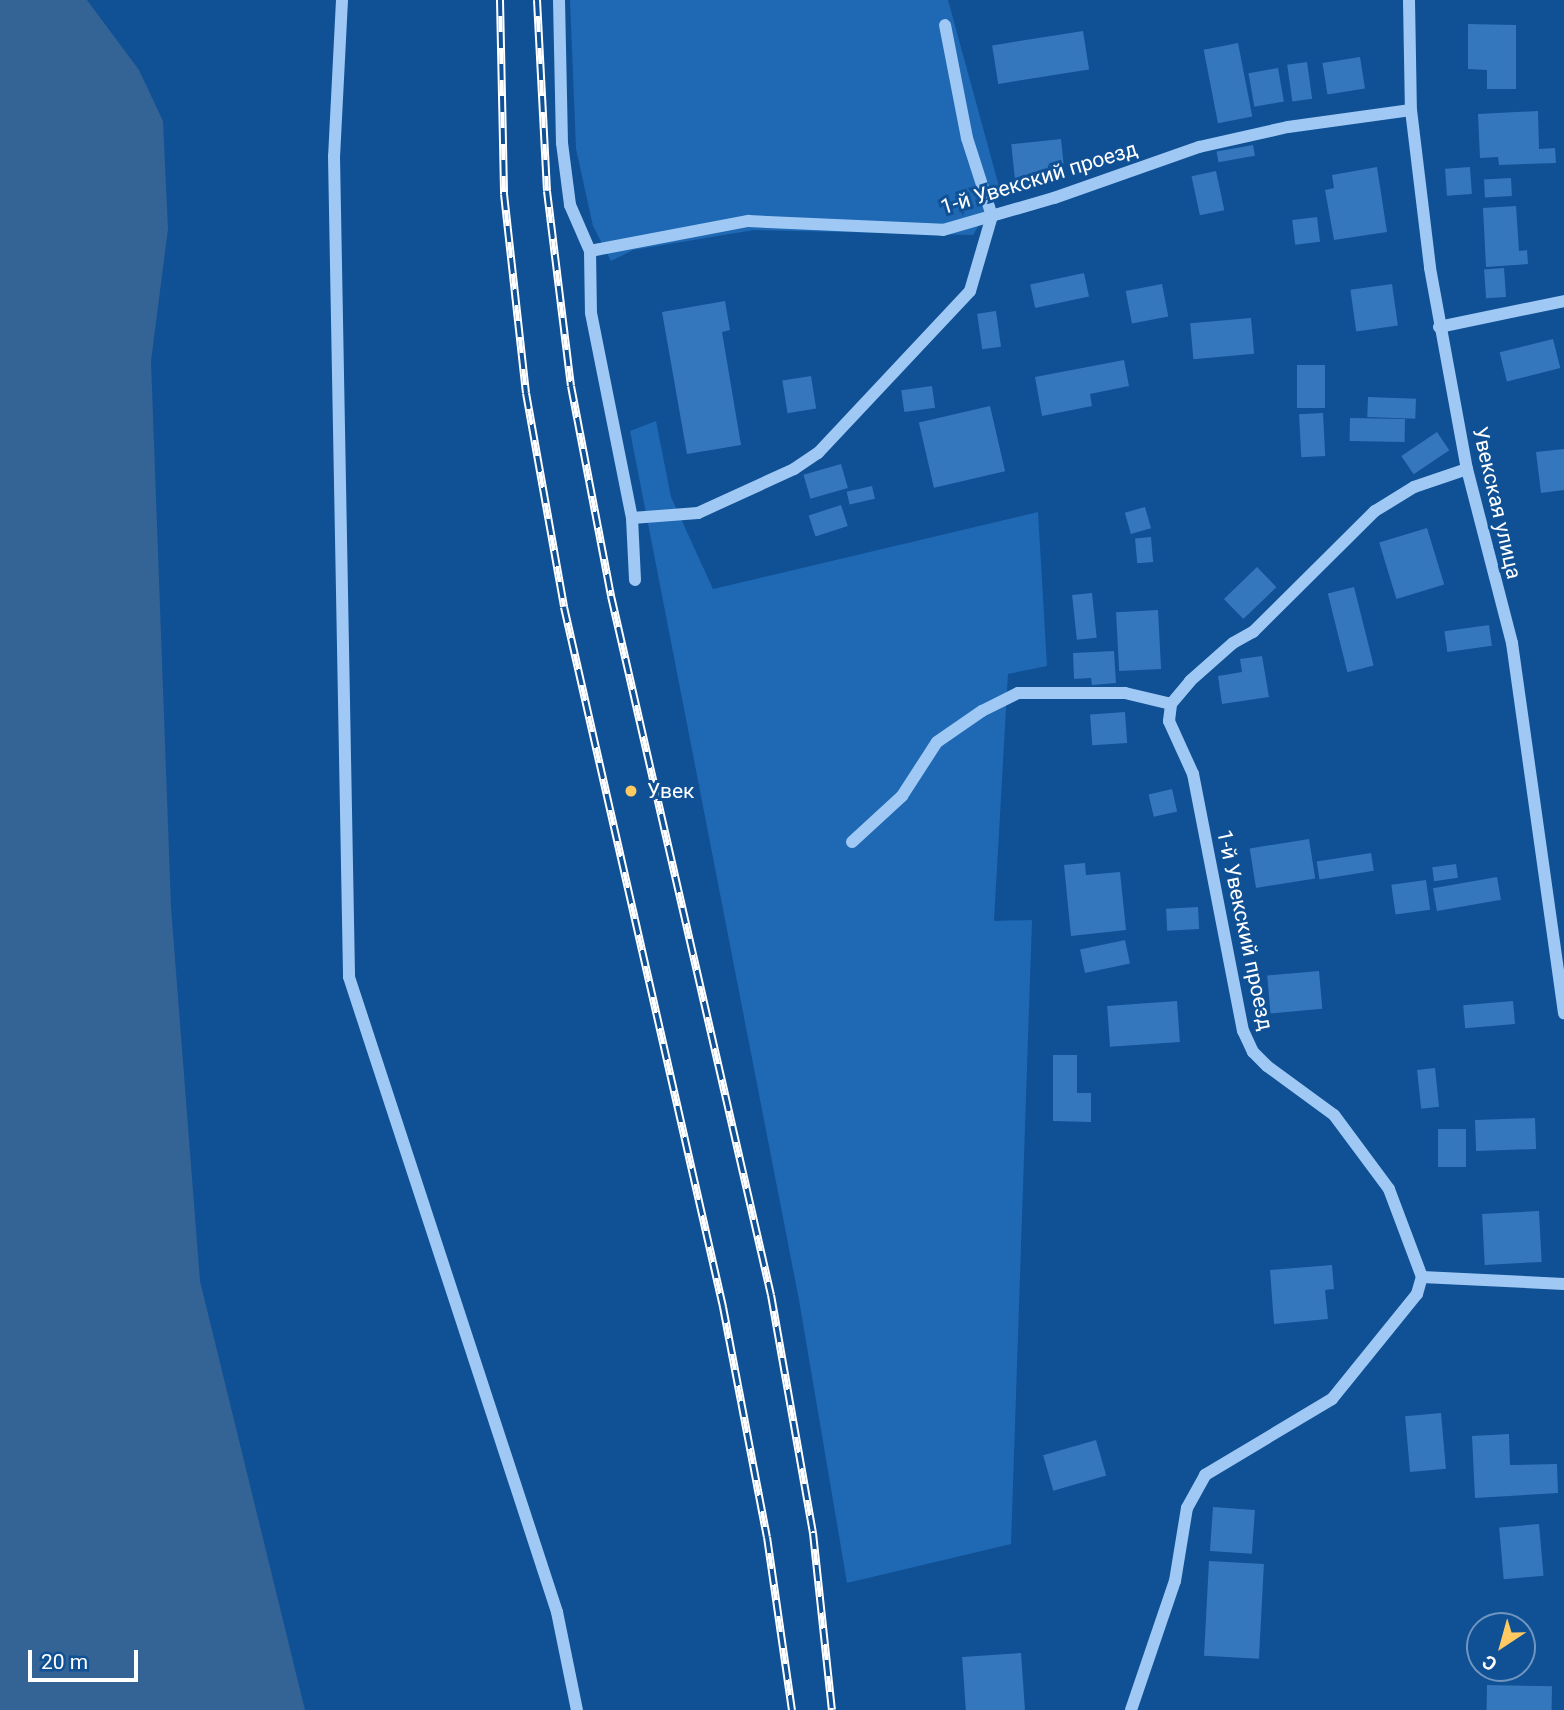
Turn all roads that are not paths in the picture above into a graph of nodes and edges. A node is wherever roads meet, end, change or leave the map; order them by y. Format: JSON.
{"nodes":[{"id":1,"x":342,"y":0,"type":"edge"},
{"id":2,"x":559,"y":0,"type":"edge"},
{"id":3,"x":1409,"y":0,"type":"edge"},
{"id":4,"x":945,"y":25,"type":"dead end"},
{"id":5,"x":1411,"y":110,"type":"junction"},
{"id":6,"x":992,"y":216,"type":"junction"},
{"id":7,"x":590,"y":251,"type":"junction"},
{"id":8,"x":1564,"y":301,"type":"edge"},
{"id":9,"x":1439,"y":327,"type":"junction"},
{"id":10,"x":1467,"y":469,"type":"junction"},
{"id":11,"x":632,"y":518,"type":"junction"},
{"id":12,"x":635,"y":580,"type":"dead end"},
{"id":13,"x":1171,"y":704,"type":"junction"},
{"id":14,"x":852,"y":842,"type":"dead end"},
{"id":15,"x":1564,"y":1013,"type":"edge"},
{"id":16,"x":1422,"y":1277,"type":"junction"},
{"id":17,"x":1564,"y":1284,"type":"edge"},
{"id":18,"x":577,"y":1710,"type":"edge"},
{"id":19,"x":1131,"y":1710,"type":"edge"}],
"edges":[{"from":1,"to":18,"type":"street"},
{"from":2,"to":7,"type":"street"},
{"from":3,"to":5,"type":"street","name":"Увекская улица"},
{"from":4,"to":6,"type":"street"},
{"from":5,"to":6,"type":"street","name":"1-й Увекский проезд"},
{"from":5,"to":9,"type":"street","name":"Увекская улица"},
{"from":6,"to":7,"type":"street","name":"1-й Увекский проезд"},
{"from":6,"to":11,"type":"street"},
{"from":7,"to":11,"type":"street"},
{"from":8,"to":9,"type":"street"},
{"from":9,"to":10,"type":"street","name":"Увекская улица"},
{"from":10,"to":13,"type":"street"},
{"from":10,"to":15,"type":"street","name":"Увекская улица"},
{"from":11,"to":12,"type":"street"},
{"from":13,"to":14,"type":"street"},
{"from":13,"to":16,"type":"street","name":"1-й Увекский проезд"},
{"from":16,"to":17,"type":"street"},
{"from":16,"to":19,"type":"street"}]}
